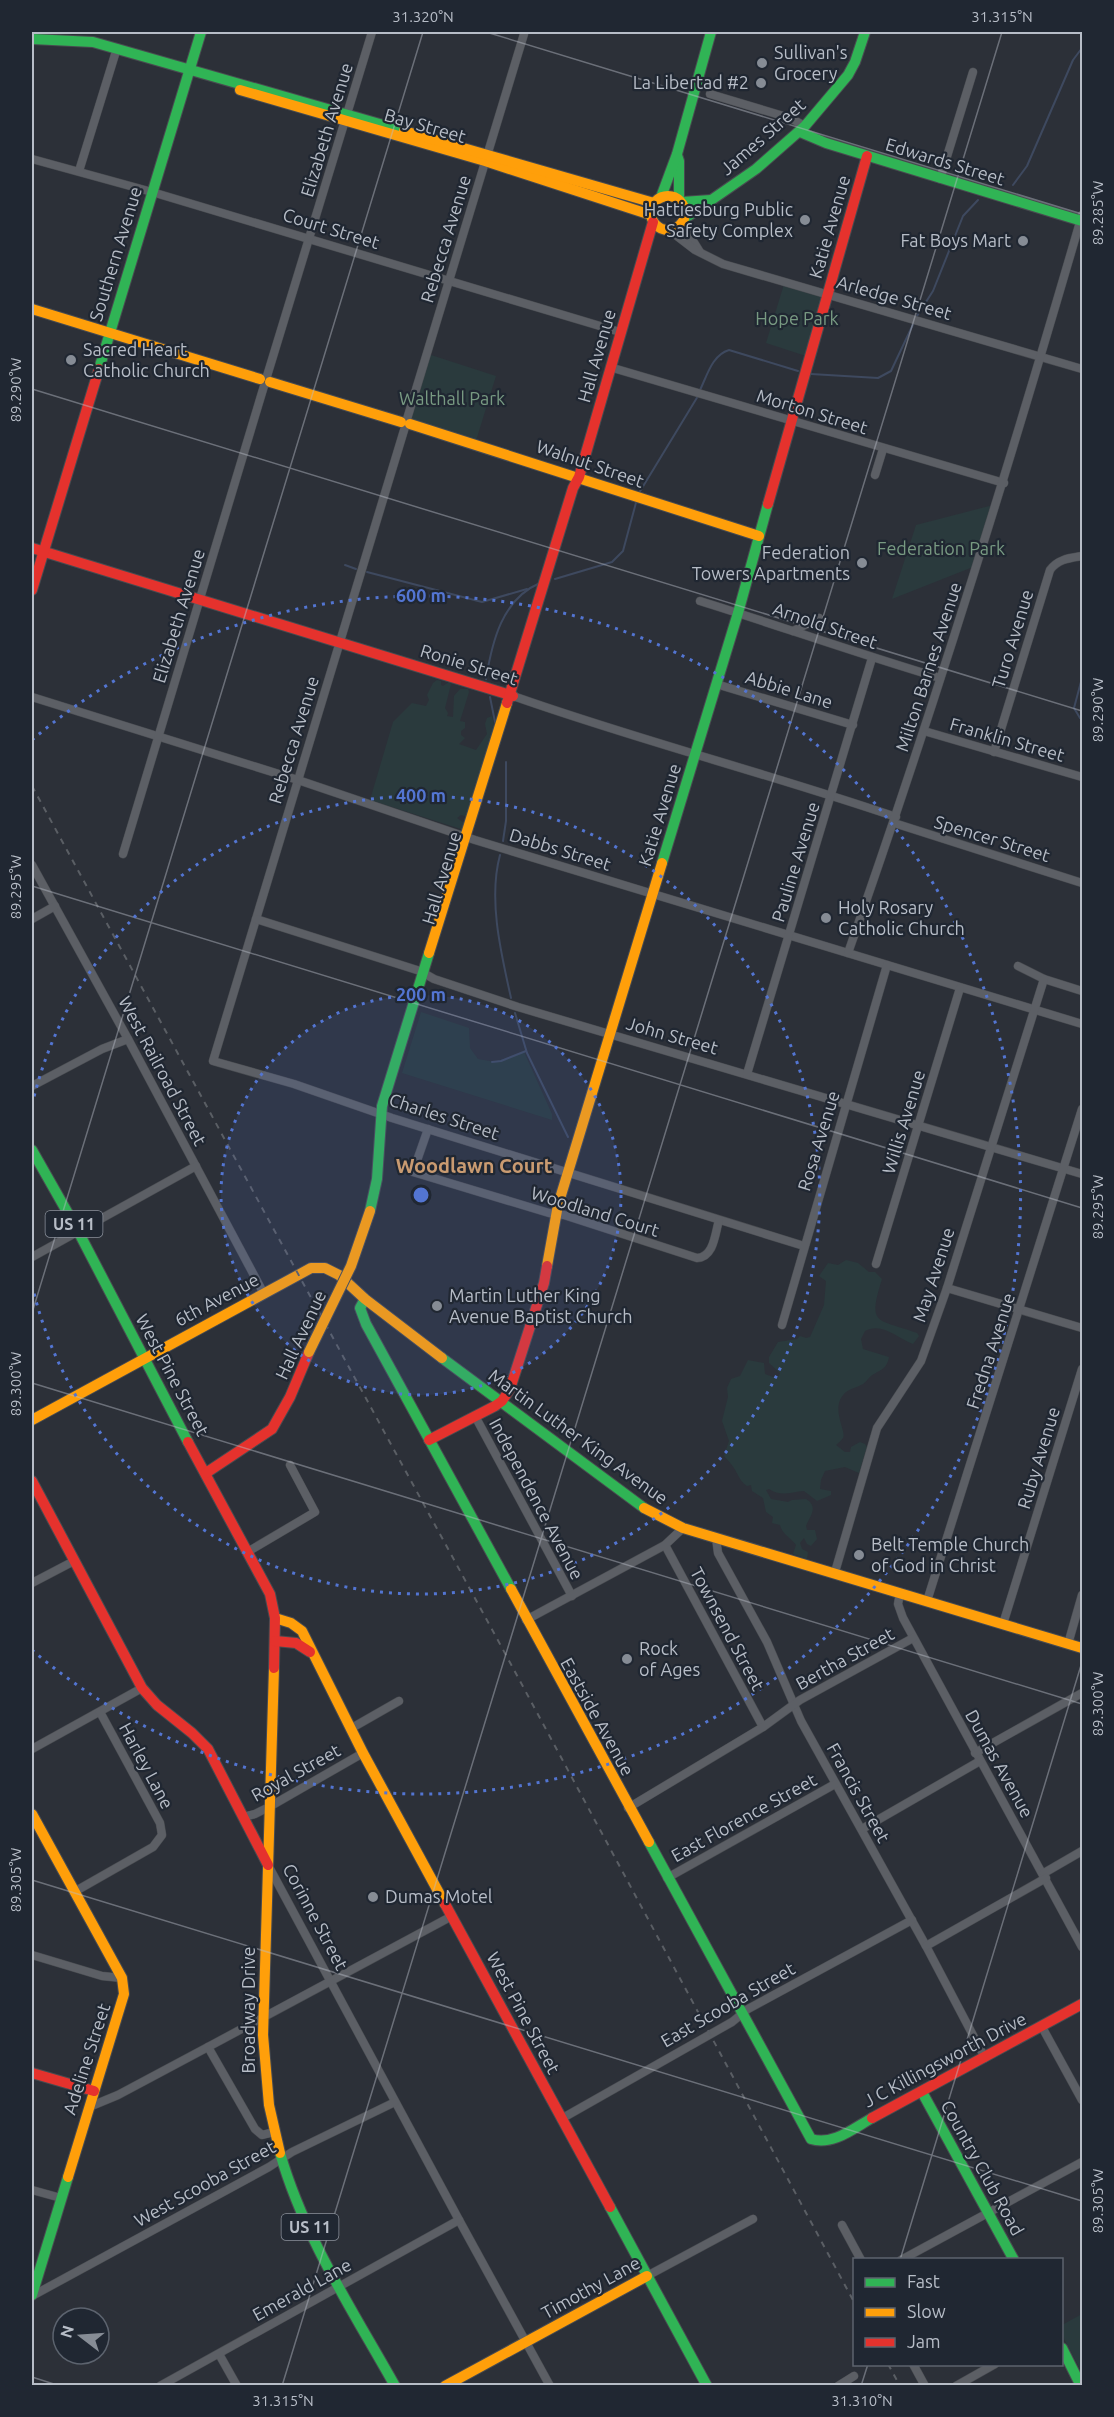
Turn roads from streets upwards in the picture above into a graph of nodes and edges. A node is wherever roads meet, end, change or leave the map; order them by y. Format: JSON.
{"nodes":[{"id":1,"x":201,"y":32,"type":"edge"},
{"id":2,"x":372,"y":32,"type":"edge"},
{"id":3,"x":711,"y":32,"type":"edge"},
{"id":4,"x":865,"y":32,"type":"edge"},
{"id":5,"x":524,"y":34,"type":"dead end"},
{"id":6,"x":32,"y":39,"type":"edge"},
{"id":7,"x":117,"y":48,"type":"junction"},
{"id":8,"x":190,"y":71,"type":"junction"},
{"id":9,"x":974,"y":72,"type":"dead end"},
{"id":10,"x":710,"y":93,"type":"dead end"},
{"id":11,"x":347,"y":116,"type":"junction"},
{"id":12,"x":802,"y":129,"type":"junction"},
{"id":13,"x":677,"y":154,"type":"junction"},
{"id":14,"x":867,"y":156,"type":"junction"},
{"id":15,"x":487,"y":157,"type":"junction"},
{"id":16,"x":32,"y":159,"type":"edge"},
{"id":17,"x":79,"y":171,"type":"junction"},
{"id":18,"x":940,"y":179,"type":"junction"},
{"id":19,"x":152,"y":192,"type":"junction"},
{"id":20,"x":658,"y":200,"type":"junction"},
{"id":21,"x":711,"y":200,"type":"junction"},
{"id":22,"x":681,"y":201,"type":"junction"},
{"id":23,"x":1082,"y":218,"type":"edge"},
{"id":24,"x":683,"y":221,"type":"junction"},
{"id":25,"x":659,"y":224,"type":"junction"},
{"id":26,"x":310,"y":239,"type":"junction"},
{"id":27,"x":700,"y":252,"type":"junction"},
{"id":28,"x":450,"y":281,"type":"junction"},
{"id":29,"x":828,"y":294,"type":"junction"},
{"id":30,"x":32,"y":309,"type":"edge"},
{"id":31,"x":110,"y":332,"type":"junction"},
{"id":32,"x":621,"y":332,"type":"junction"},
{"id":33,"x":1041,"y":357,"type":"junction"},
{"id":34,"x":613,"y":368,"type":"junction"},
{"id":35,"x":1083,"y":369,"type":"edge"},
{"id":36,"x":265,"y":381,"type":"junction"},
{"id":37,"x":790,"y":422,"type":"junction"},
{"id":38,"x":406,"y":423,"type":"junction"},
{"id":39,"x":883,"y":449,"type":"junction"},
{"id":40,"x":875,"y":475,"type":"dead end"},
{"id":41,"x":579,"y":477,"type":"junction"},
{"id":42,"x":1004,"y":483,"type":"junction"},
{"id":43,"x":759,"y":536,"type":"junction"},
{"id":44,"x":32,"y":548,"type":"edge"},
{"id":45,"x":43,"y":552,"type":"junction"},
{"id":46,"x":1083,"y":556,"type":"edge"},
{"id":47,"x":32,"y":590,"type":"edge"},
{"id":48,"x":200,"y":599,"type":"junction"},
{"id":49,"x":700,"y":601,"type":"dead end"},
{"id":50,"x":738,"y":613,"type":"junction"},
{"id":51,"x":819,"y":618,"type":"dead end"},
{"id":52,"x":793,"y":631,"type":"junction"},
{"id":53,"x":339,"y":643,"type":"junction"},
{"id":54,"x":872,"y":658,"type":"junction"},
{"id":55,"x":940,"y":678,"type":"junction"},
{"id":56,"x":716,"y":684,"type":"junction"},
{"id":57,"x":512,"y":695,"type":"junction"},
{"id":58,"x":32,"y":697,"type":"edge"},
{"id":59,"x":853,"y":725,"type":"junction"},
{"id":60,"x":924,"y":731,"type":"junction"},
{"id":61,"x":159,"y":736,"type":"junction"},
{"id":62,"x":994,"y":752,"type":"junction"},
{"id":63,"x":696,"y":754,"type":"junction"},
{"id":64,"x":1083,"y":777,"type":"edge"},
{"id":65,"x":298,"y":780,"type":"junction"},
{"id":66,"x":832,"y":795,"type":"junction"},
{"id":67,"x":895,"y":820,"type":"junction"},
{"id":68,"x":468,"y":838,"type":"junction"},
{"id":69,"x":123,"y":854,"type":"dead end"},
{"id":70,"x":32,"y":865,"type":"edge"},
{"id":71,"x":1083,"y":883,"type":"edge"},
{"id":72,"x":653,"y":894,"type":"junction"},
{"id":73,"x":55,"y":906,"type":"junction"},
{"id":74,"x":32,"y":919,"type":"edge"},
{"id":75,"x":256,"y":919,"type":"junction"},
{"id":76,"x":789,"y":935,"type":"junction"},
{"id":77,"x":848,"y":953,"type":"junction"},
{"id":78,"x":887,"y":965,"type":"junction"},
{"id":79,"x":1018,"y":966,"type":"dead end"},
{"id":80,"x":426,"y":974,"type":"junction"},
{"id":81,"x":1044,"y":979,"type":"junction"},
{"id":82,"x":960,"y":988,"type":"junction"},
{"id":83,"x":1083,"y":991,"type":"edge"},
{"id":84,"x":1035,"y":1010,"type":"junction"},
{"id":85,"x":1083,"y":1024,"type":"edge"},
{"id":86,"x":610,"y":1034,"type":"junction"},
{"id":87,"x":128,"y":1039,"type":"junction"},
{"id":88,"x":213,"y":1061,"type":"joint"},
{"id":89,"x":747,"y":1074,"type":"junction"},
{"id":90,"x":32,"y":1086,"type":"edge"},
{"id":91,"x":846,"y":1105,"type":"junction"},
{"id":92,"x":1083,"y":1109,"type":"edge"},
{"id":93,"x":382,"y":1114,"type":"junction"},
{"id":94,"x":919,"y":1127,"type":"junction"},
{"id":95,"x":428,"y":1129,"type":"junction"},
{"id":96,"x":992,"y":1147,"type":"junction"},
{"id":97,"x":32,"y":1150,"type":"edge"},
{"id":98,"x":196,"y":1166,"type":"junction"},
{"id":99,"x":1065,"y":1168,"type":"junction"},
{"id":100,"x":568,"y":1172,"type":"junction"},
{"id":101,"x":1083,"y":1174,"type":"edge"},
{"id":102,"x":555,"y":1214,"type":"junction"},
{"id":103,"x":719,"y":1220,"type":"junction"},
{"id":104,"x":78,"y":1231,"type":"junction"},
{"id":105,"x":804,"y":1246,"type":"junction"},
{"id":106,"x":32,"y":1257,"type":"edge"},
{"id":107,"x":876,"y":1264,"type":"dead end"},
{"id":108,"x":325,"y":1268,"type":"joint"},
{"id":109,"x":348,"y":1283,"type":"junction"},
{"id":110,"x":947,"y":1288,"type":"junction"},
{"id":111,"x":264,"y":1294,"type":"junction"},
{"id":112,"x":365,"y":1299,"type":"junction"},
{"id":113,"x":1020,"y":1310,"type":"junction"},
{"id":114,"x":362,"y":1316,"type":"junction"},
{"id":115,"x":782,"y":1325,"type":"dead end"},
{"id":116,"x":1083,"y":1328,"type":"edge"},
{"id":117,"x":143,"y":1359,"type":"junction"},
{"id":118,"x":1083,"y":1369,"type":"edge"},
{"id":119,"x":502,"y":1401,"type":"junction"},
{"id":120,"x":475,"y":1416,"type":"junction"},
{"id":121,"x":32,"y":1420,"type":"edge"},
{"id":122,"x":429,"y":1440,"type":"junction"},
{"id":123,"x":290,"y":1465,"type":"dead end"},
{"id":124,"x":206,"y":1473,"type":"junction"},
{"id":125,"x":32,"y":1481,"type":"edge"},
{"id":126,"x":683,"y":1528,"type":"junction"},
{"id":127,"x":716,"y":1538,"type":"junction"},
{"id":128,"x":665,"y":1545,"type":"junction"},
{"id":129,"x":249,"y":1551,"type":"junction"},
{"id":130,"x":74,"y":1561,"type":"junction"},
{"id":131,"x":835,"y":1572,"type":"junction"},
{"id":132,"x":32,"y":1583,"type":"edge"},
{"id":133,"x":900,"y":1593,"type":"junction"},
{"id":134,"x":1083,"y":1595,"type":"edge"},
{"id":135,"x":572,"y":1596,"type":"junction"},
{"id":136,"x":927,"y":1601,"type":"junction"},
{"id":137,"x":275,"y":1618,"type":"junction"},
{"id":138,"x":526,"y":1620,"type":"junction"},
{"id":139,"x":1003,"y":1624,"type":"junction"},
{"id":140,"x":913,"y":1638,"type":"junction"},
{"id":141,"x":275,"y":1641,"type":"junction"},
{"id":142,"x":1068,"y":1644,"type":"junction"},
{"id":143,"x":1083,"y":1648,"type":"edge"},
{"id":144,"x":312,"y":1655,"type":"junction"},
{"id":145,"x":142,"y":1688,"type":"junction"},
{"id":146,"x":1083,"y":1694,"type":"edge"},
{"id":147,"x":399,"y":1701,"type":"dead end"},
{"id":148,"x":794,"y":1705,"type":"junction"},
{"id":149,"x":100,"y":1712,"type":"junction"},
{"id":150,"x":763,"y":1727,"type":"junction"},
{"id":151,"x":350,"y":1729,"type":"junction"},
{"id":152,"x":32,"y":1749,"type":"edge"},
{"id":153,"x":363,"y":1753,"type":"junction"},
{"id":154,"x":975,"y":1753,"type":"junction"},
{"id":155,"x":980,"y":1761,"type":"junction"},
{"id":156,"x":835,"y":1784,"type":"junction"},
{"id":157,"x":269,"y":1807,"type":"junction"},
{"id":158,"x":628,"y":1808,"type":"junction"},
{"id":159,"x":32,"y":1814,"type":"edge"},
{"id":160,"x":243,"y":1817,"type":"junction"},
{"id":161,"x":862,"y":1829,"type":"junction"},
{"id":162,"x":1083,"y":1851,"type":"edge"},
{"id":163,"x":268,"y":1866,"type":"junction"},
{"id":164,"x":1045,"y":1875,"type":"junction"},
{"id":165,"x":667,"y":1878,"type":"junction"},
{"id":166,"x":74,"y":1892,"type":"junction"},
{"id":167,"x":452,"y":1916,"type":"junction"},
{"id":168,"x":912,"y":1920,"type":"junction"},
{"id":169,"x":926,"y":1946,"type":"junction"},
{"id":170,"x":1083,"y":1947,"type":"edge"},
{"id":171,"x":32,"y":1955,"type":"edge"},
{"id":172,"x":122,"y":1978,"type":"junction"},
{"id":173,"x":330,"y":1981,"type":"junction"},
{"id":174,"x":1083,"y":2004,"type":"edge"},
{"id":175,"x":741,"y":2014,"type":"junction"},
{"id":176,"x":263,"y":2016,"type":"junction"},
{"id":177,"x":1042,"y":2027,"type":"junction"},
{"id":178,"x":208,"y":2047,"type":"junction"},
{"id":179,"x":985,"y":2058,"type":"junction"},
{"id":180,"x":32,"y":2073,"type":"edge"},
{"id":181,"x":94,"y":2091,"type":"junction"},
{"id":182,"x":922,"y":2092,"type":"junction"},
{"id":183,"x":1083,"y":2100,"type":"edge"},
{"id":184,"x":395,"y":2102,"type":"junction"},
{"id":185,"x":89,"y":2107,"type":"junction"},
{"id":186,"x":561,"y":2119,"type":"junction"},
{"id":187,"x":274,"y":2132,"type":"junction"},
{"id":188,"x":821,"y":2142,"type":"joint"},
{"id":189,"x":281,"y":2159,"type":"junction"},
{"id":190,"x":1083,"y":2162,"type":"edge"},
{"id":191,"x":32,"y":2190,"type":"edge"},
{"id":192,"x":61,"y":2198,"type":"junction"},
{"id":193,"x":988,"y":2211,"type":"junction"},
{"id":194,"x":753,"y":2219,"type":"dead end"},
{"id":195,"x":459,"y":2220,"type":"junction"},
{"id":196,"x":842,"y":2225,"type":"dead end"},
{"id":197,"x":860,"y":2258,"type":"edge"},
{"id":198,"x":903,"y":2258,"type":"edge"},
{"id":199,"x":1013,"y":2258,"type":"edge"},
{"id":200,"x":647,"y":2276,"type":"junction"},
{"id":201,"x":340,"y":2285,"type":"junction"},
{"id":202,"x":32,"y":2295,"type":"edge"},
{"id":203,"x":527,"y":2342,"type":"junction"},
{"id":204,"x":1063,"y":2350,"type":"edge"},
{"id":205,"x":219,"y":2354,"type":"junction"},
{"id":206,"x":914,"y":2366,"type":"edge"},
{"id":207,"x":991,"y":2366,"type":"edge"},
{"id":208,"x":854,"y":2376,"type":"dead end"},
{"id":209,"x":160,"y":2385,"type":"edge"},
{"id":210,"x":237,"y":2385,"type":"edge"},
{"id":211,"x":395,"y":2385,"type":"edge"},
{"id":212,"x":445,"y":2385,"type":"edge"},
{"id":213,"x":550,"y":2385,"type":"edge"},
{"id":214,"x":707,"y":2385,"type":"edge"},
{"id":215,"x":838,"y":2385,"type":"edge"},
{"id":216,"x":925,"y":2385,"type":"edge"},
{"id":217,"x":956,"y":2385,"type":"edge"},
{"id":218,"x":1081,"y":2385,"type":"edge"}],
"edges":[{"from":1,"to":8,"type":"street","name":"Southern Avenue"},
{"from":2,"to":11,"type":"street","name":"Elizabeth Avenue"},
{"from":3,"to":13,"type":"street"},
{"from":4,"to":12,"type":"street","name":"James Street"},
{"from":5,"to":15,"type":"street","name":"Rebecca Avenue"},
{"from":6,"to":7,"type":"street","name":"Bay Street"},
{"from":7,"to":8,"type":"street","name":"Bay Street"},
{"from":7,"to":17,"type":"street"},
{"from":8,"to":11,"type":"street","name":"Bay Street"},
{"from":8,"to":19,"type":"street","name":"Southern Avenue"},
{"from":9,"to":18,"type":"street"},
{"from":10,"to":12,"type":"street","name":"Edwards Street"},
{"from":11,"to":15,"type":"street","name":"Bay Street"},
{"from":11,"to":26,"type":"street","name":"Elizabeth Avenue"},
{"from":12,"to":14,"type":"street","name":"Edwards Street"},
{"from":12,"to":21,"type":"street","name":"James Street"},
{"from":13,"to":20,"type":"street"},
{"from":13,"to":22,"type":"street"},
{"from":14,"to":18,"type":"street","name":"Edwards Street"},
{"from":14,"to":29,"type":"street","name":"Katie Avenue"},
{"from":15,"to":20,"type":"street","name":"Bay Street"},
{"from":15,"to":25,"type":"street","name":"Bay Street"},
{"from":15,"to":28,"type":"street","name":"Rebecca Avenue"},
{"from":16,"to":17,"type":"street","name":"Court Street"},
{"from":17,"to":19,"type":"street","name":"Court Street"},
{"from":18,"to":23,"type":"street","name":"Edwards Street"},
{"from":19,"to":26,"type":"street","name":"Court Street"},
{"from":19,"to":31,"type":"street","name":"Southern Avenue"},
{"from":20,"to":22,"type":"street","name":"Bay Street"},
{"from":20,"to":25,"type":"street"},
{"from":21,"to":22,"type":"street"},
{"from":21,"to":24,"type":"street","name":"James Street"},
{"from":22,"to":24,"type":"street"},
{"from":23,"to":33,"type":"street","name":"Milton Barnes Avenue"},
{"from":24,"to":25,"type":"street","name":"James Street"},
{"from":24,"to":27,"type":"street"},
{"from":25,"to":27,"type":"street","name":"Arledge Street"},
{"from":25,"to":32,"type":"street","name":"Hall Avenue"},
{"from":26,"to":28,"type":"street","name":"Court Street"},
{"from":26,"to":36,"type":"street","name":"Elizabeth Avenue"},
{"from":27,"to":29,"type":"street","name":"Arledge Street"},
{"from":28,"to":32,"type":"street","name":"Court Street"},
{"from":28,"to":38,"type":"street","name":"Rebecca Avenue"},
{"from":29,"to":33,"type":"street","name":"Arledge Street"},
{"from":29,"to":37,"type":"street","name":"Katie Avenue"},
{"from":30,"to":31,"type":"street","name":"Walnut Street"},
{"from":31,"to":36,"type":"street","name":"Walnut Street"},
{"from":31,"to":45,"type":"street","name":"Southern Avenue"},
{"from":32,"to":34,"type":"street","name":"Hall Avenue"},
{"from":33,"to":35,"type":"street","name":"Arledge Street"},
{"from":33,"to":42,"type":"street","name":"Milton Barnes Avenue"},
{"from":34,"to":37,"type":"street","name":"Morton Street"},
{"from":34,"to":41,"type":"street","name":"Hall Avenue"},
{"from":36,"to":38,"type":"street","name":"Walnut Street"},
{"from":36,"to":48,"type":"street","name":"Elizabeth Avenue"},
{"from":37,"to":39,"type":"street","name":"Morton Street"},
{"from":37,"to":43,"type":"street","name":"Katie Avenue"},
{"from":38,"to":41,"type":"street","name":"Walnut Street"},
{"from":38,"to":53,"type":"street","name":"Rebecca Avenue"},
{"from":39,"to":40,"type":"street"},
{"from":39,"to":42,"type":"street","name":"Morton Street"},
{"from":41,"to":43,"type":"street","name":"Walnut Street"},
{"from":41,"to":57,"type":"street","name":"Hall Avenue"},
{"from":42,"to":55,"type":"street","name":"Milton Barnes Avenue"},
{"from":43,"to":50,"type":"street","name":"Katie Avenue"},
{"from":44,"to":45,"type":"street","name":"Ronie Street"},
{"from":45,"to":47,"type":"street","name":"Southern Avenue"},
{"from":45,"to":48,"type":"street","name":"Ronie Street"},
{"from":46,"to":62,"type":"street","name":"Turo Avenue"},
{"from":48,"to":53,"type":"street","name":"Ronie Street"},
{"from":48,"to":61,"type":"street","name":"Elizabeth Avenue"},
{"from":49,"to":50,"type":"street","name":"Arnold Street"},
{"from":50,"to":52,"type":"street","name":"Arnold Street"},
{"from":50,"to":56,"type":"street","name":"Katie Avenue"},
{"from":51,"to":52,"type":"street"},
{"from":52,"to":54,"type":"street","name":"Arnold Street"},
{"from":53,"to":57,"type":"street","name":"Ronie Street"},
{"from":53,"to":65,"type":"street","name":"Rebecca Avenue"},
{"from":54,"to":55,"type":"street","name":"Arnold Street"},
{"from":54,"to":59,"type":"street","name":"Pauline Avenue"},
{"from":55,"to":60,"type":"street","name":"Milton Barnes Avenue"},
{"from":56,"to":59,"type":"street","name":"Abbie Lane"},
{"from":56,"to":63,"type":"street","name":"Katie Avenue"},
{"from":57,"to":63,"type":"street","name":"Ronie Street"},
{"from":57,"to":68,"type":"street","name":"Hall Avenue"},
{"from":58,"to":61,"type":"street","name":"Dabbs Street"},
{"from":59,"to":66,"type":"street","name":"Pauline Avenue"},
{"from":60,"to":62,"type":"street","name":"Franklin Street"},
{"from":60,"to":67,"type":"street","name":"Milton Barnes Avenue"},
{"from":61,"to":65,"type":"street","name":"Dabbs Street"},
{"from":61,"to":69,"type":"street","name":"Elizabeth Avenue"},
{"from":62,"to":64,"type":"street","name":"Franklin Street"},
{"from":63,"to":66,"type":"street","name":"Ronie Street"},
{"from":63,"to":72,"type":"street","name":"Katie Avenue"},
{"from":65,"to":68,"type":"street","name":"Dabbs Street"},
{"from":65,"to":75,"type":"street","name":"Rebecca Avenue"},
{"from":66,"to":67,"type":"street","name":"Ronie Street"},
{"from":66,"to":76,"type":"street","name":"Pauline Avenue"},
{"from":67,"to":71,"type":"street","name":"Spencer Street"},
{"from":67,"to":77,"type":"street","name":"Milton Barnes Avenue"},
{"from":68,"to":72,"type":"street","name":"Dabbs Street"},
{"from":68,"to":80,"type":"street","name":"Hall Avenue"},
{"from":70,"to":73,"type":"street","name":"West Railroad Street"},
{"from":72,"to":76,"type":"street","name":"Dabbs Street"},
{"from":72,"to":86,"type":"street","name":"Katie Avenue"},
{"from":73,"to":74,"type":"street"},
{"from":73,"to":87,"type":"street","name":"West Railroad Street"},
{"from":75,"to":80,"type":"street","name":"John Street"},
{"from":75,"to":88,"type":"street","name":"Rebecca Avenue"},
{"from":76,"to":77,"type":"street","name":"Dabbs Street"},
{"from":76,"to":89,"type":"street","name":"Pauline Avenue"},
{"from":77,"to":78,"type":"street","name":"Dabbs Street"},
{"from":78,"to":82,"type":"street","name":"Dabbs Street"},
{"from":78,"to":91,"type":"street","name":"Rosa Avenue"},
{"from":79,"to":81,"type":"street"},
{"from":80,"to":86,"type":"street","name":"John Street"},
{"from":80,"to":93,"type":"street","name":"Hall Avenue"},
{"from":81,"to":83,"type":"street"},
{"from":81,"to":84,"type":"street","name":"May Avenue"},
{"from":82,"to":84,"type":"street","name":"Dabbs Street"},
{"from":82,"to":94,"type":"street","name":"Willis Avenue"},
{"from":84,"to":85,"type":"street","name":"Dabbs Street"},
{"from":84,"to":96,"type":"street","name":"May Avenue"},
{"from":86,"to":89,"type":"street","name":"John Street"},
{"from":86,"to":100,"type":"street","name":"Katie Avenue"},
{"from":87,"to":90,"type":"street"},
{"from":87,"to":98,"type":"street","name":"West Railroad Street"},
{"from":88,"to":93,"type":"street","name":"Charles Street"},
{"from":89,"to":91,"type":"street","name":"John Street"},
{"from":91,"to":94,"type":"street","name":"John Street"},
{"from":91,"to":105,"type":"street","name":"Rosa Avenue"},
{"from":92,"to":99,"type":"street","name":"Fredna Avenue"},
{"from":93,"to":95,"type":"street","name":"Charles Street"},
{"from":93,"to":124,"type":"street","name":"Hall Avenue","bridge":true},
{"from":94,"to":96,"type":"street","name":"John Street"},
{"from":94,"to":107,"type":"street","name":"Willis Avenue"},
{"from":95,"to":100,"type":"street","name":"Charles Street"},
{"from":95,"to":102,"type":"street","name":"Woodland Court"},
{"from":96,"to":99,"type":"street","name":"John Street"},
{"from":96,"to":110,"type":"street","name":"May Avenue"},
{"from":97,"to":104,"type":"street","name":"West Pine Street","number":"US 11"},
{"from":98,"to":104,"type":"street"},
{"from":98,"to":111,"type":"street","name":"West Railroad Street"},
{"from":99,"to":101,"type":"street","name":"John Street"},
{"from":99,"to":113,"type":"street","name":"Fredna Avenue"},
{"from":100,"to":102,"type":"street","name":"Katie Avenue"},
{"from":100,"to":103,"type":"street","name":"Charles Street"},
{"from":102,"to":103,"type":"street","name":"Woodland Court"},
{"from":102,"to":119,"type":"street","name":"Katie Avenue"},
{"from":103,"to":105,"type":"street","name":"Charles Street"},
{"from":104,"to":106,"type":"street"},
{"from":104,"to":117,"type":"street","name":"West Pine Street","number":"US 11"},
{"from":105,"to":115,"type":"street","name":"Rosa Avenue"},
{"from":108,"to":109,"type":"street","name":"Martin Luther King Avenue"},
{"from":108,"to":111,"type":"street","name":"6th Avenue"},
{"from":109,"to":112,"type":"street","name":"Martin Luther King Avenue"},
{"from":109,"to":114,"type":"street","name":"Eastside Avenue"},
{"from":110,"to":113,"type":"street"},
{"from":110,"to":131,"type":"street","name":"May Avenue"},
{"from":111,"to":117,"type":"street","name":"6th Avenue"},
{"from":112,"to":114,"type":"street"},
{"from":112,"to":119,"type":"street","name":"Martin Luther King Avenue"},
{"from":113,"to":116,"type":"street"},
{"from":113,"to":136,"type":"street","name":"Fredna Avenue"},
{"from":114,"to":122,"type":"street","name":"Eastside Avenue"},
{"from":117,"to":121,"type":"street","name":"6th Avenue"},
{"from":117,"to":124,"type":"street","name":"West Pine Street","number":"US 11"},
{"from":118,"to":139,"type":"street","name":"Ruby Avenue"},
{"from":119,"to":120,"type":"street"},
{"from":119,"to":126,"type":"street","name":"Martin Luther King Avenue"},
{"from":120,"to":122,"type":"street"},
{"from":120,"to":135,"type":"street","name":"Independence Avenue"},
{"from":122,"to":138,"type":"street","name":"Eastside Avenue"},
{"from":123,"to":129,"type":"street"},
{"from":124,"to":129,"type":"street","name":"West Pine Street","number":"US 11"},
{"from":125,"to":130,"type":"street","name":"Corinne Street"},
{"from":126,"to":127,"type":"street","name":"Martin Luther King Avenue"},
{"from":126,"to":128,"type":"street"},
{"from":127,"to":131,"type":"street","name":"Martin Luther King Avenue"},
{"from":127,"to":148,"type":"street","name":"Francis Street"},
{"from":128,"to":135,"type":"street"},
{"from":128,"to":150,"type":"street","name":"Townsend Street"},
{"from":129,"to":137,"type":"street","name":"West Pine Street","number":"US 11"},
{"from":130,"to":132,"type":"street"},
{"from":130,"to":145,"type":"street","name":"Corinne Street"},
{"from":131,"to":133,"type":"street","name":"Martin Luther King Avenue"},
{"from":133,"to":136,"type":"street","name":"Martin Luther King Avenue"},
{"from":133,"to":140,"type":"street","name":"Dumas Avenue"},
{"from":134,"to":142,"type":"street"},
{"from":135,"to":138,"type":"street"},
{"from":136,"to":139,"type":"street","name":"Martin Luther King Avenue"},
{"from":137,"to":141,"type":"street","name":"West Pine Street","number":"US 11"},
{"from":137,"to":144,"type":"street","name":"West Pine Street"},
{"from":138,"to":158,"type":"street","name":"Eastside Avenue"},
{"from":139,"to":142,"type":"street","name":"Martin Luther King Avenue"},
{"from":140,"to":148,"type":"street","name":"Bertha Street"},
{"from":140,"to":154,"type":"street","name":"Dumas Avenue"},
{"from":141,"to":144,"type":"street"},
{"from":141,"to":157,"type":"street","name":"Broadway Drive","number":"US 11"},
{"from":142,"to":143,"type":"street","name":"Martin Luther King Avenue"},
{"from":144,"to":151,"type":"street","name":"West Pine Street"},
{"from":145,"to":149,"type":"street"},
{"from":145,"to":160,"type":"street","name":"Corinne Street"},
{"from":146,"to":154,"type":"street"},
{"from":147,"to":151,"type":"street"},
{"from":148,"to":150,"type":"street","name":"Bertha Street"},
{"from":148,"to":156,"type":"street","name":"Francis Street"},
{"from":149,"to":152,"type":"street"},
{"from":149,"to":166,"type":"street","name":"Harley Lane"},
{"from":150,"to":158,"type":"street","name":"Bertha Street"},
{"from":151,"to":153,"type":"street","name":"West Pine Street"},
{"from":153,"to":157,"type":"street","name":"Royal Street"},
{"from":153,"to":167,"type":"street","name":"West Pine Street"},
{"from":154,"to":155,"type":"street","name":"Dumas Avenue"},
{"from":155,"to":161,"type":"street"},
{"from":155,"to":164,"type":"street","name":"Dumas Avenue"},
{"from":156,"to":161,"type":"street","name":"Francis Street"},
{"from":156,"to":165,"type":"street","name":"East Florence Street"},
{"from":157,"to":160,"type":"street","name":"Royal Street"},
{"from":157,"to":163,"type":"street","name":"Broadway Drive","number":"US 11"},
{"from":158,"to":165,"type":"street","name":"Eastside Avenue"},
{"from":159,"to":166,"type":"street"},
{"from":160,"to":163,"type":"street","name":"Corinne Street"},
{"from":161,"to":168,"type":"street","name":"Francis Street"},
{"from":162,"to":164,"type":"street"},
{"from":163,"to":173,"type":"street","name":"Corinne Street"},
{"from":163,"to":176,"type":"street","name":"Broadway Drive","number":"US 11"},
{"from":164,"to":169,"type":"street"},
{"from":164,"to":170,"type":"street","name":"Dumas Avenue"},
{"from":165,"to":175,"type":"street","name":"Eastside Avenue"},
{"from":166,"to":172,"type":"street"},
{"from":167,"to":173,"type":"street"},
{"from":167,"to":186,"type":"street","name":"West Pine Street"},
{"from":168,"to":169,"type":"street","name":"Francis Street"},
{"from":168,"to":175,"type":"street","name":"East Scooba Street"},
{"from":169,"to":179,"type":"street","name":"Francis Street"},
{"from":171,"to":172,"type":"street"},
{"from":172,"to":181,"type":"street","name":"Adeline Street"},
{"from":173,"to":176,"type":"street"},
{"from":173,"to":184,"type":"street","name":"Corinne Street"},
{"from":174,"to":177,"type":"street","name":"J C Killingsworth Drive"},
{"from":175,"to":186,"type":"street","name":"East Scooba Street"},
{"from":175,"to":188,"type":"street","name":"Eastside Avenue"},
{"from":176,"to":178,"type":"street"},
{"from":176,"to":187,"type":"street","name":"Broadway Drive","number":"US 11"},
{"from":177,"to":179,"type":"street","name":"J C Killingsworth Drive"},
{"from":177,"to":183,"type":"street"},
{"from":178,"to":185,"type":"street"},
{"from":178,"to":187,"type":"street"},
{"from":179,"to":182,"type":"street","name":"J C Killingsworth Drive"},
{"from":180,"to":181,"type":"street"},
{"from":181,"to":185,"type":"street","name":"Adeline Street"},
{"from":182,"to":188,"type":"street","name":"J C Killingsworth Drive"},
{"from":182,"to":193,"type":"street","name":"Country Club Road"},
{"from":184,"to":189,"type":"street","name":"West Scooba Street"},
{"from":184,"to":195,"type":"street","name":"Corinne Street"},
{"from":185,"to":192,"type":"street","name":"Adeline Street"},
{"from":186,"to":200,"type":"street","name":"West Pine Street"},
{"from":187,"to":189,"type":"street","name":"Broadway Drive","number":"US 11"},
{"from":189,"to":201,"type":"street","name":"Broadway Drive","number":"US 11"},
{"from":189,"to":202,"type":"street","name":"West Scooba Street"},
{"from":190,"to":193,"type":"street"},
{"from":191,"to":192,"type":"street"},
{"from":192,"to":202,"type":"street","name":"Adeline Street"},
{"from":193,"to":198,"type":"street"},
{"from":193,"to":199,"type":"street","name":"Country Club Road"},
{"from":194,"to":200,"type":"street","name":"Timothy Lane"},
{"from":195,"to":201,"type":"street","name":"Emerald Lane"},
{"from":195,"to":203,"type":"street","name":"Corinne Street"},
{"from":196,"to":197,"type":"street"},
{"from":200,"to":203,"type":"street","name":"Timothy Lane"},
{"from":200,"to":214,"type":"street","name":"West Pine Street"},
{"from":201,"to":205,"type":"street","name":"Emerald Lane"},
{"from":201,"to":211,"type":"street","name":"Broadway Drive","number":"US 11"},
{"from":203,"to":212,"type":"street","name":"Timothy Lane"},
{"from":203,"to":213,"type":"street","name":"Corinne Street"},
{"from":204,"to":218,"type":"street"},
{"from":205,"to":209,"type":"street","name":"Emerald Lane"},
{"from":205,"to":210,"type":"street"},
{"from":206,"to":216,"type":"street"},
{"from":207,"to":217,"type":"street"},
{"from":208,"to":215,"type":"street"}]}
